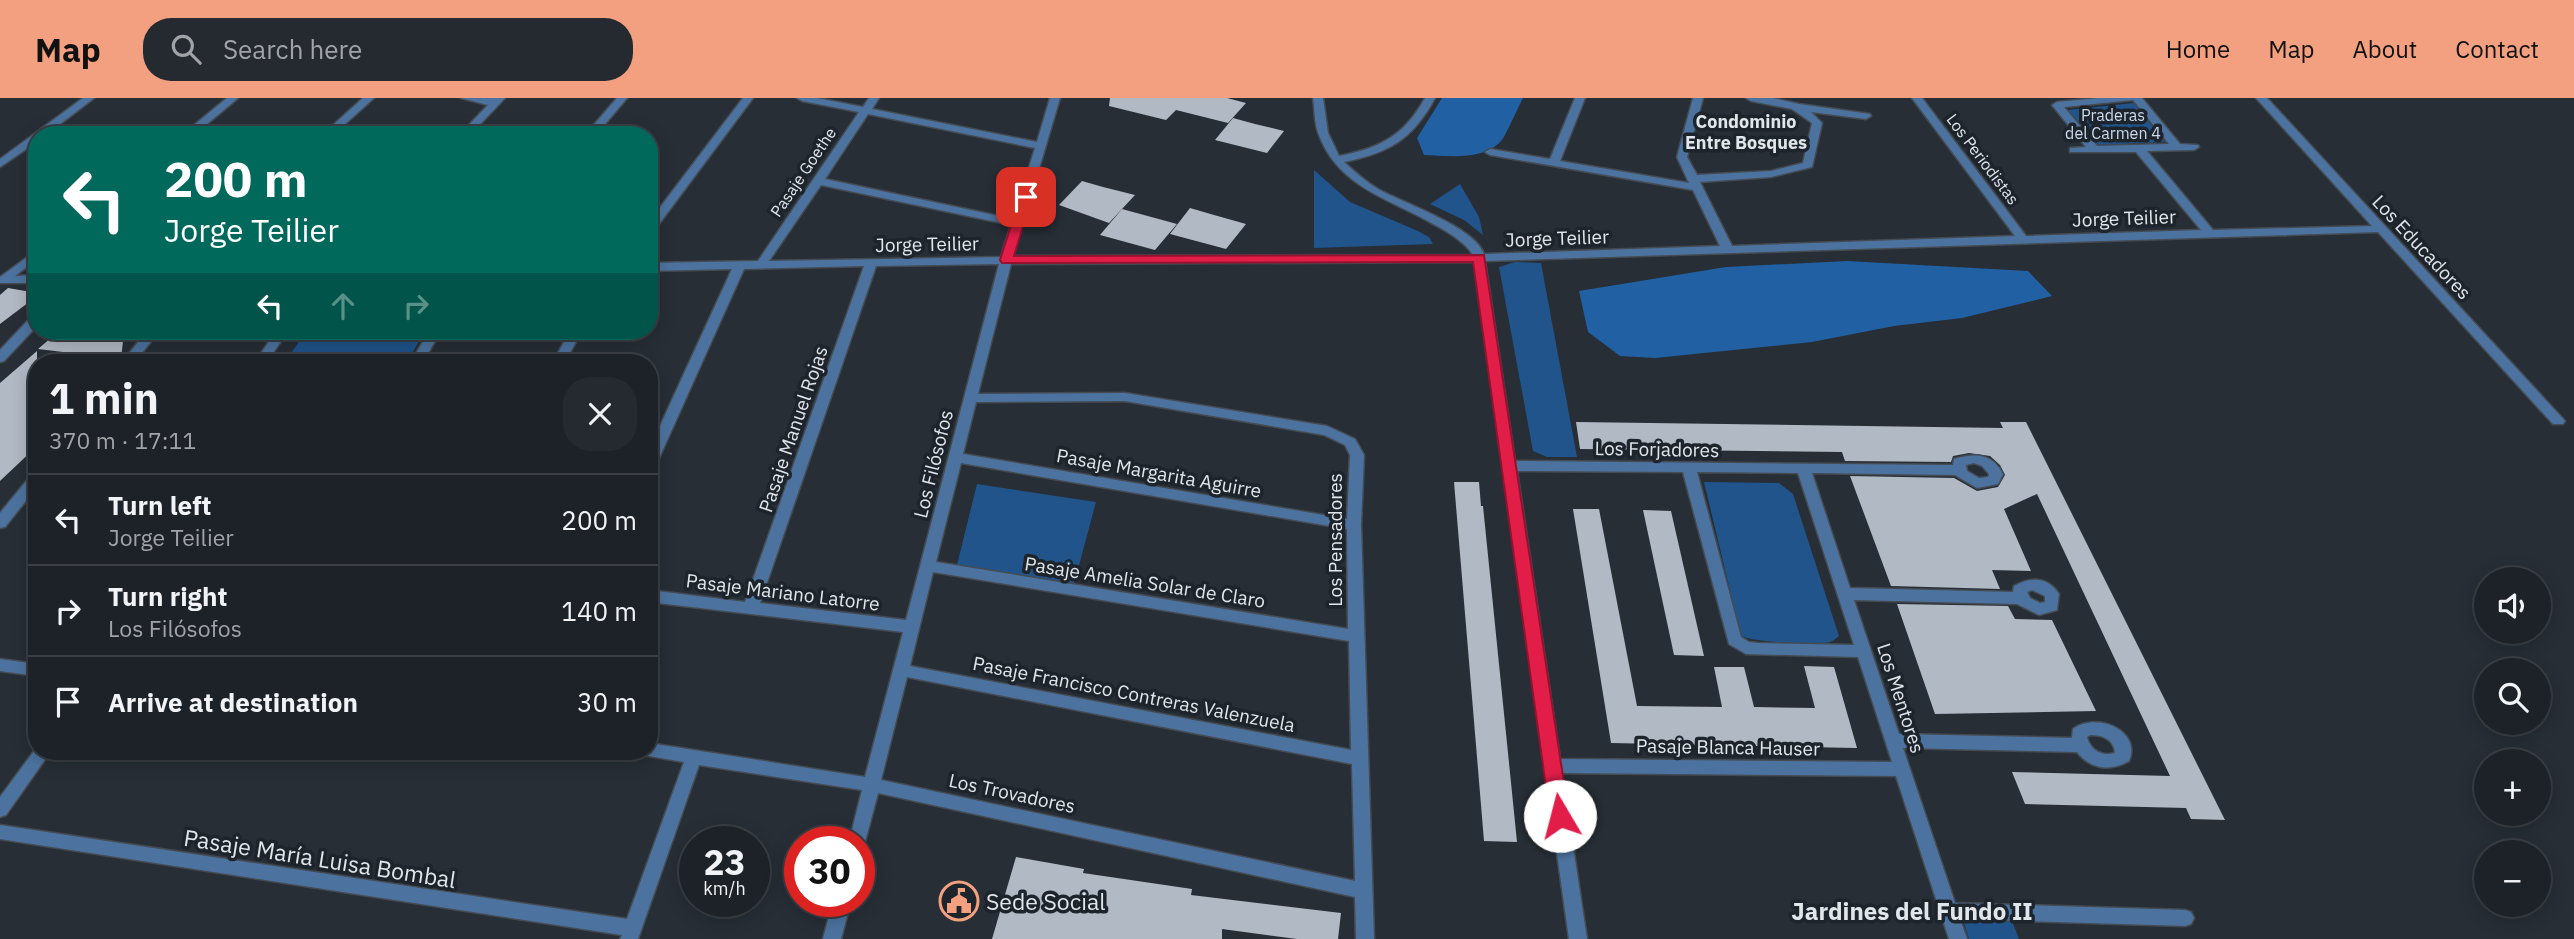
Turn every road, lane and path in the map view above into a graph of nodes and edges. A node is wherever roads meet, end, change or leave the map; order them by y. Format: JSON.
{"nodes":[{"id":1,"x":89,"y":98,"type":"edge"},
{"id":2,"x":233,"y":98,"type":"edge"},
{"id":3,"x":369,"y":98,"type":"edge"},
{"id":4,"x":466,"y":98,"type":"edge"},
{"id":5,"x":622,"y":98,"type":"edge"},
{"id":6,"x":748,"y":98,"type":"edge"},
{"id":7,"x":802,"y":98,"type":"edge"},
{"id":8,"x":874,"y":98,"type":"edge"},
{"id":9,"x":1055,"y":98,"type":"edge"},
{"id":10,"x":1318,"y":98,"type":"edge"},
{"id":11,"x":1430,"y":98,"type":"edge"},
{"id":12,"x":1580,"y":98,"type":"edge"},
{"id":13,"x":1698,"y":98,"type":"edge"},
{"id":14,"x":1751,"y":98,"type":"edge"},
{"id":15,"x":1917,"y":98,"type":"edge"},
{"id":16,"x":2130,"y":98,"type":"edge"},
{"id":17,"x":2137,"y":98,"type":"edge"},
{"id":18,"x":2261,"y":98,"type":"edge"},
{"id":19,"x":497,"y":101,"type":"edge"},
{"id":20,"x":1801,"y":107,"type":"junction"},
{"id":21,"x":866,"y":110,"type":"junction"},
{"id":22,"x":1866,"y":116,"type":"dead end"},
{"id":23,"x":51,"y":126,"type":"edge"},
{"id":24,"x":198,"y":126,"type":"edge"},
{"id":25,"x":337,"y":126,"type":"edge"},
{"id":26,"x":473,"y":126,"type":"edge"},
{"id":27,"x":598,"y":126,"type":"edge"},
{"id":28,"x":28,"y":143,"type":"edge"},
{"id":29,"x":1042,"y":146,"type":"junction"},
{"id":30,"x":2178,"y":147,"type":"junction"},
{"id":31,"x":2194,"y":147,"type":"dead end"},
{"id":32,"x":2139,"y":149,"type":"junction"},
{"id":33,"x":2074,"y":150,"type":"dead end"},
{"id":34,"x":2094,"y":150,"type":"junction"},
{"id":35,"x":1490,"y":152,"type":"dead end"},
{"id":36,"x":1336,"y":160,"type":"junction"},
{"id":37,"x":1554,"y":163,"type":"junction"},
{"id":38,"x":0,"y":164,"type":"edge"},
{"id":39,"x":818,"y":181,"type":"junction"},
{"id":40,"x":1693,"y":183,"type":"junction"},
{"id":41,"x":658,"y":218,"type":"edge"},
{"id":42,"x":1018,"y":223,"type":"junction"},
{"id":43,"x":2382,"y":229,"type":"junction"},
{"id":44,"x":2210,"y":233,"type":"junction"},
{"id":45,"x":2023,"y":239,"type":"junction"},
{"id":46,"x":1728,"y":250,"type":"junction"},
{"id":47,"x":1479,"y":258,"type":"junction"},
{"id":48,"x":28,"y":260,"type":"edge"},
{"id":49,"x":1006,"y":260,"type":"junction"},
{"id":50,"x":871,"y":263,"type":"junction"},
{"id":51,"x":740,"y":265,"type":"junction"},
{"id":52,"x":761,"y":265,"type":"junction"},
{"id":53,"x":658,"y":267,"type":"edge"},
{"id":54,"x":28,"y":279,"type":"edge"},
{"id":55,"x":1,"y":280,"type":"edge"},
{"id":56,"x":28,"y":328,"type":"edge"},
{"id":57,"x":146,"y":340,"type":"edge"},
{"id":58,"x":134,"y":354,"type":"edge"},
{"id":59,"x":0,"y":358,"type":"edge"},
{"id":60,"x":971,"y":398,"type":"junction"},
{"id":61,"x":2558,"y":421,"type":"dead end"},
{"id":62,"x":658,"y":445,"type":"edge"},
{"id":63,"x":957,"y":458,"type":"junction"},
{"id":64,"x":1509,"y":466,"type":"junction"},
{"id":65,"x":1689,"y":468,"type":"junction"},
{"id":66,"x":1804,"y":470,"type":"junction"},
{"id":67,"x":1959,"y":470,"type":"dead end"},
{"id":68,"x":28,"y":488,"type":"edge"},
{"id":69,"x":0,"y":523,"type":"edge"},
{"id":70,"x":1354,"y":525,"type":"junction"},
{"id":71,"x":928,"y":566,"type":"junction"},
{"id":72,"x":1844,"y":594,"type":"junction"},
{"id":73,"x":658,"y":597,"type":"edge"},
{"id":74,"x":2020,"y":598,"type":"dead end"},
{"id":75,"x":751,"y":607,"type":"junction"},
{"id":76,"x":912,"y":627,"type":"junction"},
{"id":77,"x":1356,"y":636,"type":"junction"},
{"id":78,"x":1864,"y":651,"type":"junction"},
{"id":79,"x":0,"y":665,"type":"edge"},
{"id":80,"x":28,"y":669,"type":"edge"},
{"id":81,"x":901,"y":670,"type":"junction"},
{"id":82,"x":1894,"y":741,"type":"junction"},
{"id":83,"x":2080,"y":745,"type":"dead end"},
{"id":84,"x":658,"y":751,"type":"edge"},
{"id":85,"x":694,"y":756,"type":"junction"},
{"id":86,"x":36,"y":760,"type":"edge"},
{"id":87,"x":1360,"y":760,"type":"junction"},
{"id":88,"x":1553,"y":766,"type":"junction"},
{"id":89,"x":1902,"y":769,"type":"junction"},
{"id":90,"x":872,"y":785,"type":"junction"},
{"id":91,"x":0,"y":810,"type":"edge"},
{"id":92,"x":861,"y":826,"type":"edge"},
{"id":93,"x":0,"y":832,"type":"edge"},
{"id":94,"x":1364,"y":891,"type":"junction"},
{"id":95,"x":1949,"y":911,"type":"junction"},
{"id":96,"x":838,"y":917,"type":"edge"},
{"id":97,"x":2185,"y":918,"type":"dead end"},
{"id":98,"x":631,"y":934,"type":"edge"},
{"id":99,"x":832,"y":939,"type":"edge"},
{"id":100,"x":1365,"y":939,"type":"edge"},
{"id":101,"x":1578,"y":939,"type":"edge"},
{"id":102,"x":1958,"y":939,"type":"edge"}],
"edges":[{"from":1,"to":23,"type":"street"},
{"from":2,"to":24,"type":"street"},
{"from":3,"to":25,"type":"street"},
{"from":4,"to":19,"type":"street"},
{"from":5,"to":27,"type":"street"},
{"from":6,"to":41,"type":"street"},
{"from":7,"to":21,"type":"street"},
{"from":8,"to":21,"type":"street","name":"Pasaje Goethe"},
{"from":9,"to":29,"type":"street","name":"Los Filósofos"},
{"from":10,"to":36,"type":"street"},
{"from":11,"to":36,"type":"street"},
{"from":12,"to":37,"type":"street"},
{"from":13,"to":40,"type":"street"},
{"from":14,"to":20,"type":"street"},
{"from":15,"to":45,"type":"street","name":"Los Periodistas"},
{"from":16,"to":34,"type":"street"},
{"from":17,"to":30,"type":"street"},
{"from":18,"to":43,"type":"street","name":"Los Educadores"},
{"from":19,"to":26,"type":"street"},
{"from":20,"to":22,"type":"street"},
{"from":20,"to":40,"type":"street"},
{"from":21,"to":29,"type":"street"},
{"from":21,"to":39,"type":"street","name":"Pasaje Goethe"},
{"from":28,"to":38,"type":"street"},
{"from":29,"to":42,"type":"street","name":"Los Filósofos"},
{"from":30,"to":31,"type":"street"},
{"from":30,"to":32,"type":"street"},
{"from":32,"to":34,"type":"street"},
{"from":32,"to":44,"type":"street"},
{"from":33,"to":34,"type":"street"},
{"from":35,"to":37,"type":"street"},
{"from":36,"to":47,"type":"street"},
{"from":37,"to":40,"type":"street"},
{"from":39,"to":42,"type":"street"},
{"from":39,"to":52,"type":"street","name":"Pasaje Goethe"},
{"from":40,"to":46,"type":"street"},
{"from":42,"to":49,"type":"street","name":"Los Filósofos"},
{"from":43,"to":44,"type":"street","name":"Jorge Teilier"},
{"from":43,"to":61,"type":"street","name":"Los Educadores"},
{"from":44,"to":45,"type":"street","name":"Jorge Teilier"},
{"from":45,"to":46,"type":"street","name":"Jorge Teilier"},
{"from":46,"to":47,"type":"street","name":"Jorge Teilier"},
{"from":47,"to":49,"type":"street","name":"Jorge Teilier"},
{"from":47,"to":64,"type":"street"},
{"from":48,"to":55,"type":"street"},
{"from":49,"to":50,"type":"street","name":"Jorge Teilier"},
{"from":49,"to":60,"type":"street","name":"Los Filósofos"},
{"from":50,"to":52,"type":"street","name":"Jorge Teilier"},
{"from":50,"to":75,"type":"street","name":"Pasaje Manuel Rojas"},
{"from":51,"to":52,"type":"street","name":"Jorge Teilier"},
{"from":51,"to":53,"type":"street","name":"Jorge Teilier"},
{"from":51,"to":62,"type":"street"},
{"from":54,"to":55,"type":"street"},
{"from":56,"to":59,"type":"street"},
{"from":57,"to":58,"type":"street"},
{"from":60,"to":63,"type":"street","name":"Los Filósofos"},
{"from":60,"to":70,"type":"street","name":"Los Pensadores"},
{"from":63,"to":70,"type":"street","name":"Pasaje Margarita Aguirre"},
{"from":63,"to":71,"type":"street","name":"Los Filósofos"},
{"from":64,"to":65,"type":"street","name":"Los Forjadores"},
{"from":64,"to":88,"type":"street"},
{"from":65,"to":66,"type":"street","name":"Los Forjadores"},
{"from":65,"to":78,"type":"street"},
{"from":66,"to":67,"type":"street","name":"Los Forjadores"},
{"from":66,"to":72,"type":"street","name":"Los Mentores"},
{"from":68,"to":69,"type":"street"},
{"from":70,"to":77,"type":"street","name":"Los Pensadores"},
{"from":71,"to":76,"type":"street","name":"Los Filósofos"},
{"from":71,"to":77,"type":"street","name":"Pasaje Amelia Solar de Claro"},
{"from":72,"to":74,"type":"street"},
{"from":72,"to":78,"type":"street","name":"Los Mentores"},
{"from":73,"to":75,"type":"street","name":"Pasaje Mariano Latorre"},
{"from":75,"to":76,"type":"street","name":"Pasaje Mariano Latorre"},
{"from":76,"to":81,"type":"street","name":"Los Filósofos"},
{"from":77,"to":87,"type":"street","name":"Los Pensadores"},
{"from":78,"to":82,"type":"street","name":"Los Mentores"},
{"from":79,"to":80,"type":"street"},
{"from":81,"to":87,"type":"street","name":"Pasaje Francisco Contreras Valenzuela"},
{"from":81,"to":90,"type":"street","name":"Los Filósofos"},
{"from":82,"to":83,"type":"street"},
{"from":82,"to":89,"type":"street","name":"Los Mentores"},
{"from":84,"to":85,"type":"street","name":"Los Trovadores"},
{"from":85,"to":90,"type":"street","name":"Los Trovadores"},
{"from":85,"to":98,"type":"street"},
{"from":86,"to":91,"type":"street"},
{"from":87,"to":94,"type":"street","name":"Los Pensadores"},
{"from":88,"to":89,"type":"street","name":"Pasaje Blanca Hauser"},
{"from":88,"to":101,"type":"street"},
{"from":89,"to":95,"type":"street","name":"Los Mentores"},
{"from":90,"to":92,"type":"street","name":"Los Filósofos"},
{"from":90,"to":94,"type":"street","name":"Los Trovadores"},
{"from":93,"to":98,"type":"street","name":"Pasaje María Luisa Bombal"},
{"from":94,"to":100,"type":"street","name":"Los Pensadores"},
{"from":95,"to":97,"type":"street"},
{"from":95,"to":102,"type":"street","name":"Los Mentores"},
{"from":96,"to":99,"type":"street"}]}
